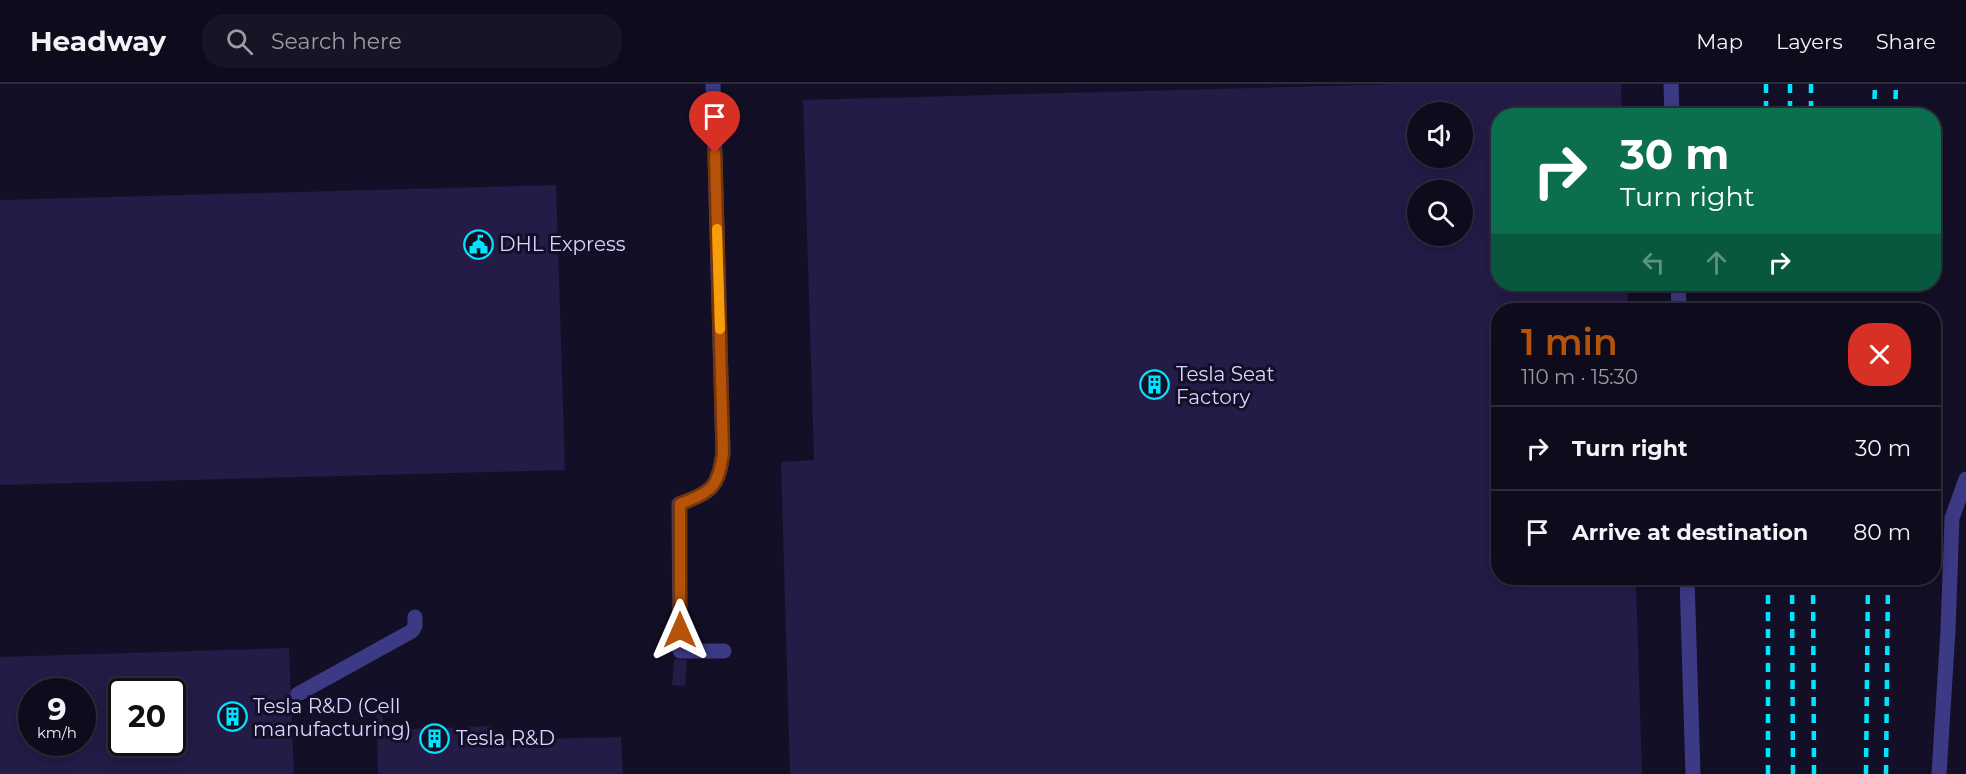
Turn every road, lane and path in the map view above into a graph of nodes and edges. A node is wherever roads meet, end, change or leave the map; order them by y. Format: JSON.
{"nodes":[{"id":1,"x":713,"y":84,"type":"edge"},
{"id":2,"x":1671,"y":84,"type":"edge"},
{"id":3,"x":1672,"y":108,"type":"edge"},
{"id":4,"x":1966,"y":478,"type":"edge"},
{"id":5,"x":1687,"y":585,"type":"edge"},
{"id":6,"x":416,"y":617,"type":"dead end"},
{"id":7,"x":724,"y":651,"type":"dead end"},
{"id":8,"x":298,"y":694,"type":"dead end"},
{"id":9,"x":1693,"y":774,"type":"edge"},
{"id":10,"x":1939,"y":774,"type":"edge"}],
"edges":[{"from":1,"to":7,"type":"lane"},
{"from":2,"to":3,"type":"lane"},
{"from":4,"to":10,"type":"lane"},
{"from":5,"to":9,"type":"lane"},
{"from":6,"to":8,"type":"lane"}]}
